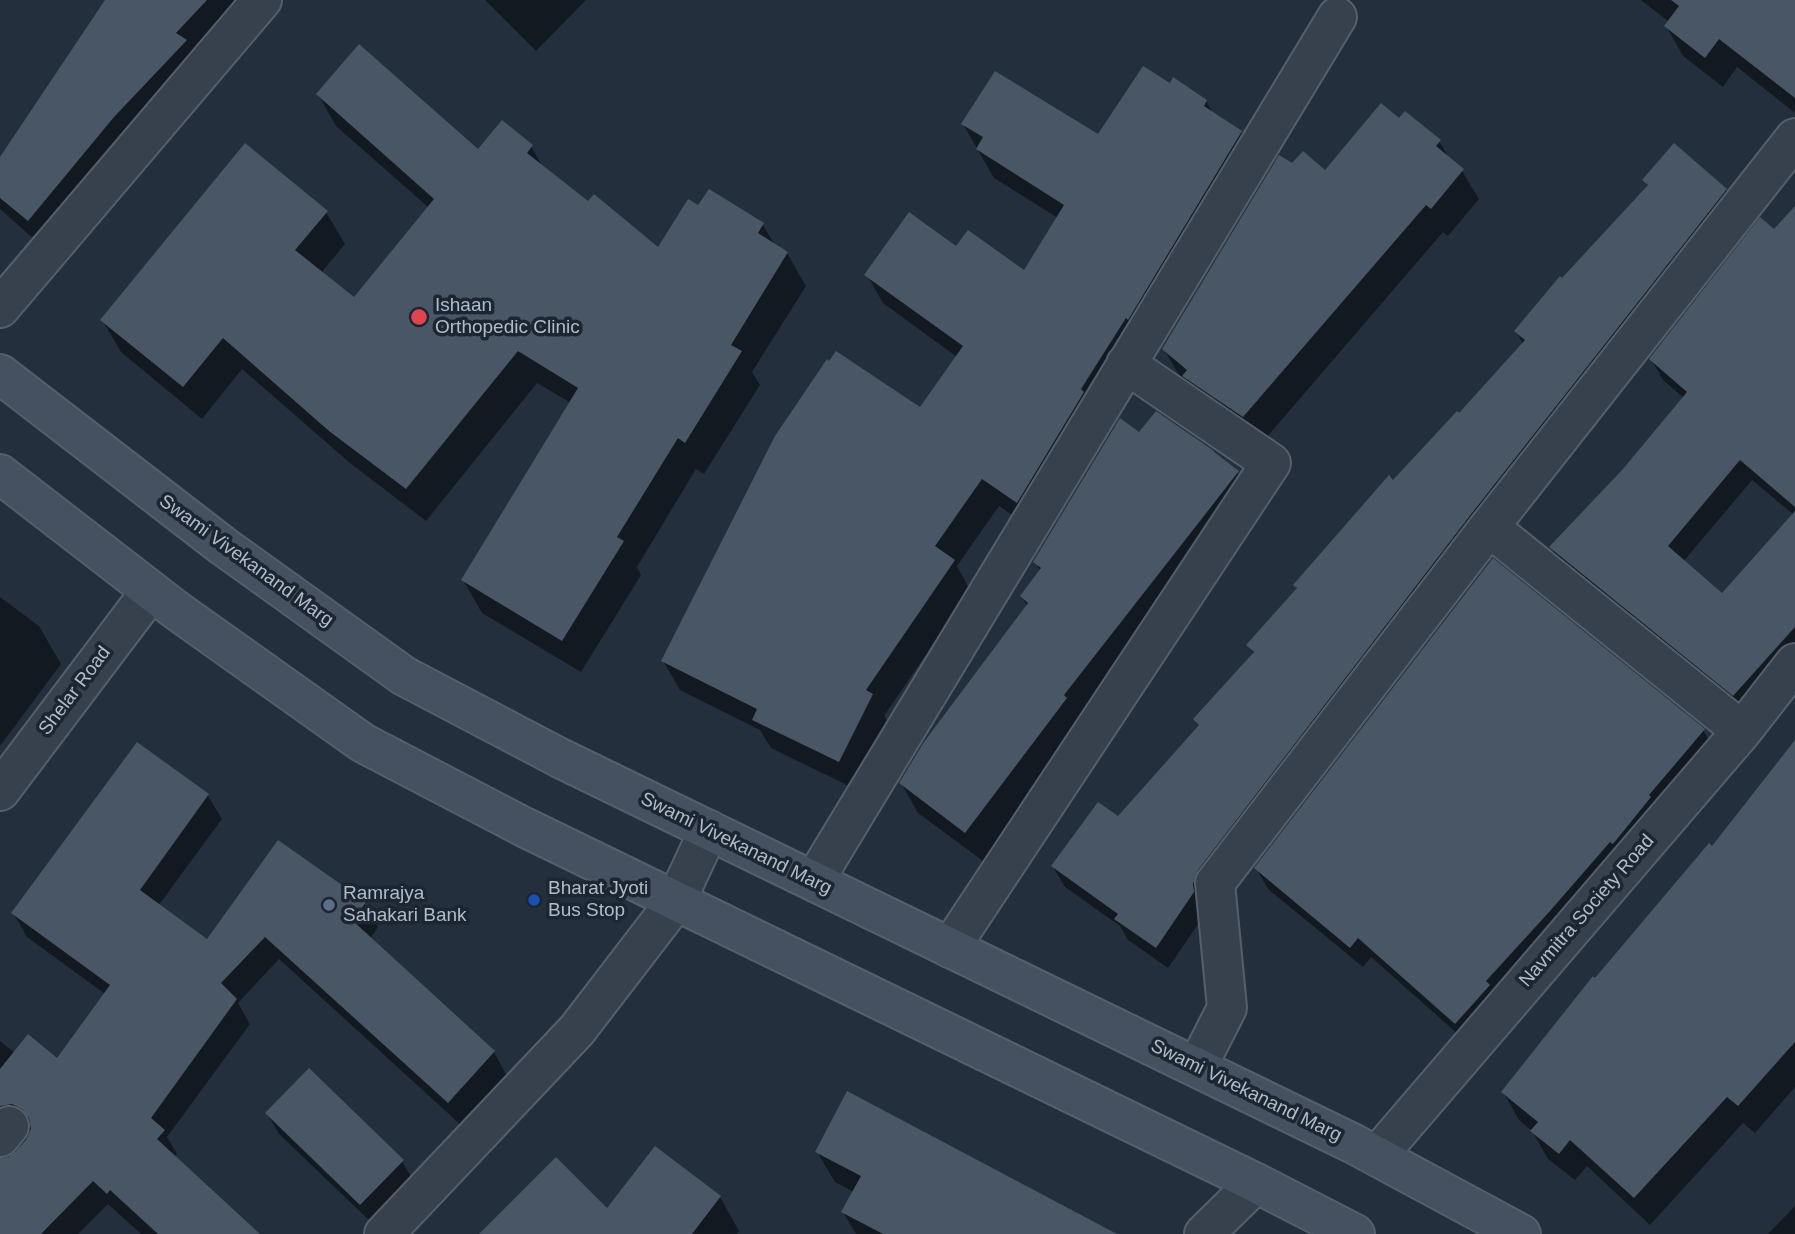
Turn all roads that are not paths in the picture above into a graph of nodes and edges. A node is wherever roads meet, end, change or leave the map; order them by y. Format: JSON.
{"nodes":[{"id":1,"x":262,"y":0,"type":"edge"},
{"id":2,"x":1337,"y":17,"type":"dead end"},
{"id":3,"x":1795,"y":138,"type":"edge"},
{"id":4,"x":0,"y":308,"type":"edge"},
{"id":5,"x":1126,"y":364,"type":"junction"},
{"id":6,"x":0,"y":374,"type":"edge"},
{"id":7,"x":0,"y":474,"type":"edge"},
{"id":8,"x":1489,"y":527,"type":"junction"},
{"id":9,"x":151,"y":591,"type":"junction"},
{"id":10,"x":1795,"y":663,"type":"edge"},
{"id":11,"x":1742,"y":731,"type":"junction"},
{"id":12,"x":0,"y":791,"type":"edge"},
{"id":13,"x":709,"y":830,"type":"junction"},
{"id":14,"x":814,"y":881,"type":"junction"},
{"id":15,"x":676,"y":901,"type":"junction"},
{"id":16,"x":950,"y":948,"type":"junction"},
{"id":17,"x":1197,"y":1067,"type":"junction"},
{"id":18,"x":1377,"y":1156,"type":"junction"},
{"id":19,"x":1255,"y":1183,"type":"junction"},
{"id":20,"x":384,"y":1234,"type":"edge"},
{"id":21,"x":1203,"y":1234,"type":"edge"},
{"id":22,"x":1355,"y":1234,"type":"edge"},
{"id":23,"x":1521,"y":1234,"type":"edge"}],
"edges":[{"from":1,"to":4,"type":"street"},
{"from":2,"to":5,"type":"street"},
{"from":3,"to":8,"type":"street"},
{"from":5,"to":14,"type":"street"},
{"from":5,"to":16,"type":"street"},
{"from":6,"to":13,"type":"main road","name":"Swami Vivekanand Marg"},
{"from":7,"to":9,"type":"main road"},
{"from":8,"to":11,"type":"street"},
{"from":8,"to":17,"type":"street"},
{"from":9,"to":12,"type":"street","name":"Shelar Road"},
{"from":9,"to":15,"type":"main road"},
{"from":10,"to":11,"type":"street","name":"Navmitra Society Road"},
{"from":11,"to":18,"type":"street","name":"Navmitra Society Road"},
{"from":13,"to":14,"type":"main road","name":"Swami Vivekanand Marg"},
{"from":13,"to":15,"type":"street"},
{"from":14,"to":16,"type":"main road","name":"Swami Vivekanand Marg"},
{"from":15,"to":19,"type":"main road"},
{"from":15,"to":20,"type":"street"},
{"from":16,"to":17,"type":"main road","name":"Swami Vivekanand Marg"},
{"from":17,"to":18,"type":"main road","name":"Swami Vivekanand Marg"},
{"from":18,"to":23,"type":"main road","name":"Swami Vivekanand Marg"},
{"from":19,"to":21,"type":"street"},
{"from":19,"to":22,"type":"main road"}]}
